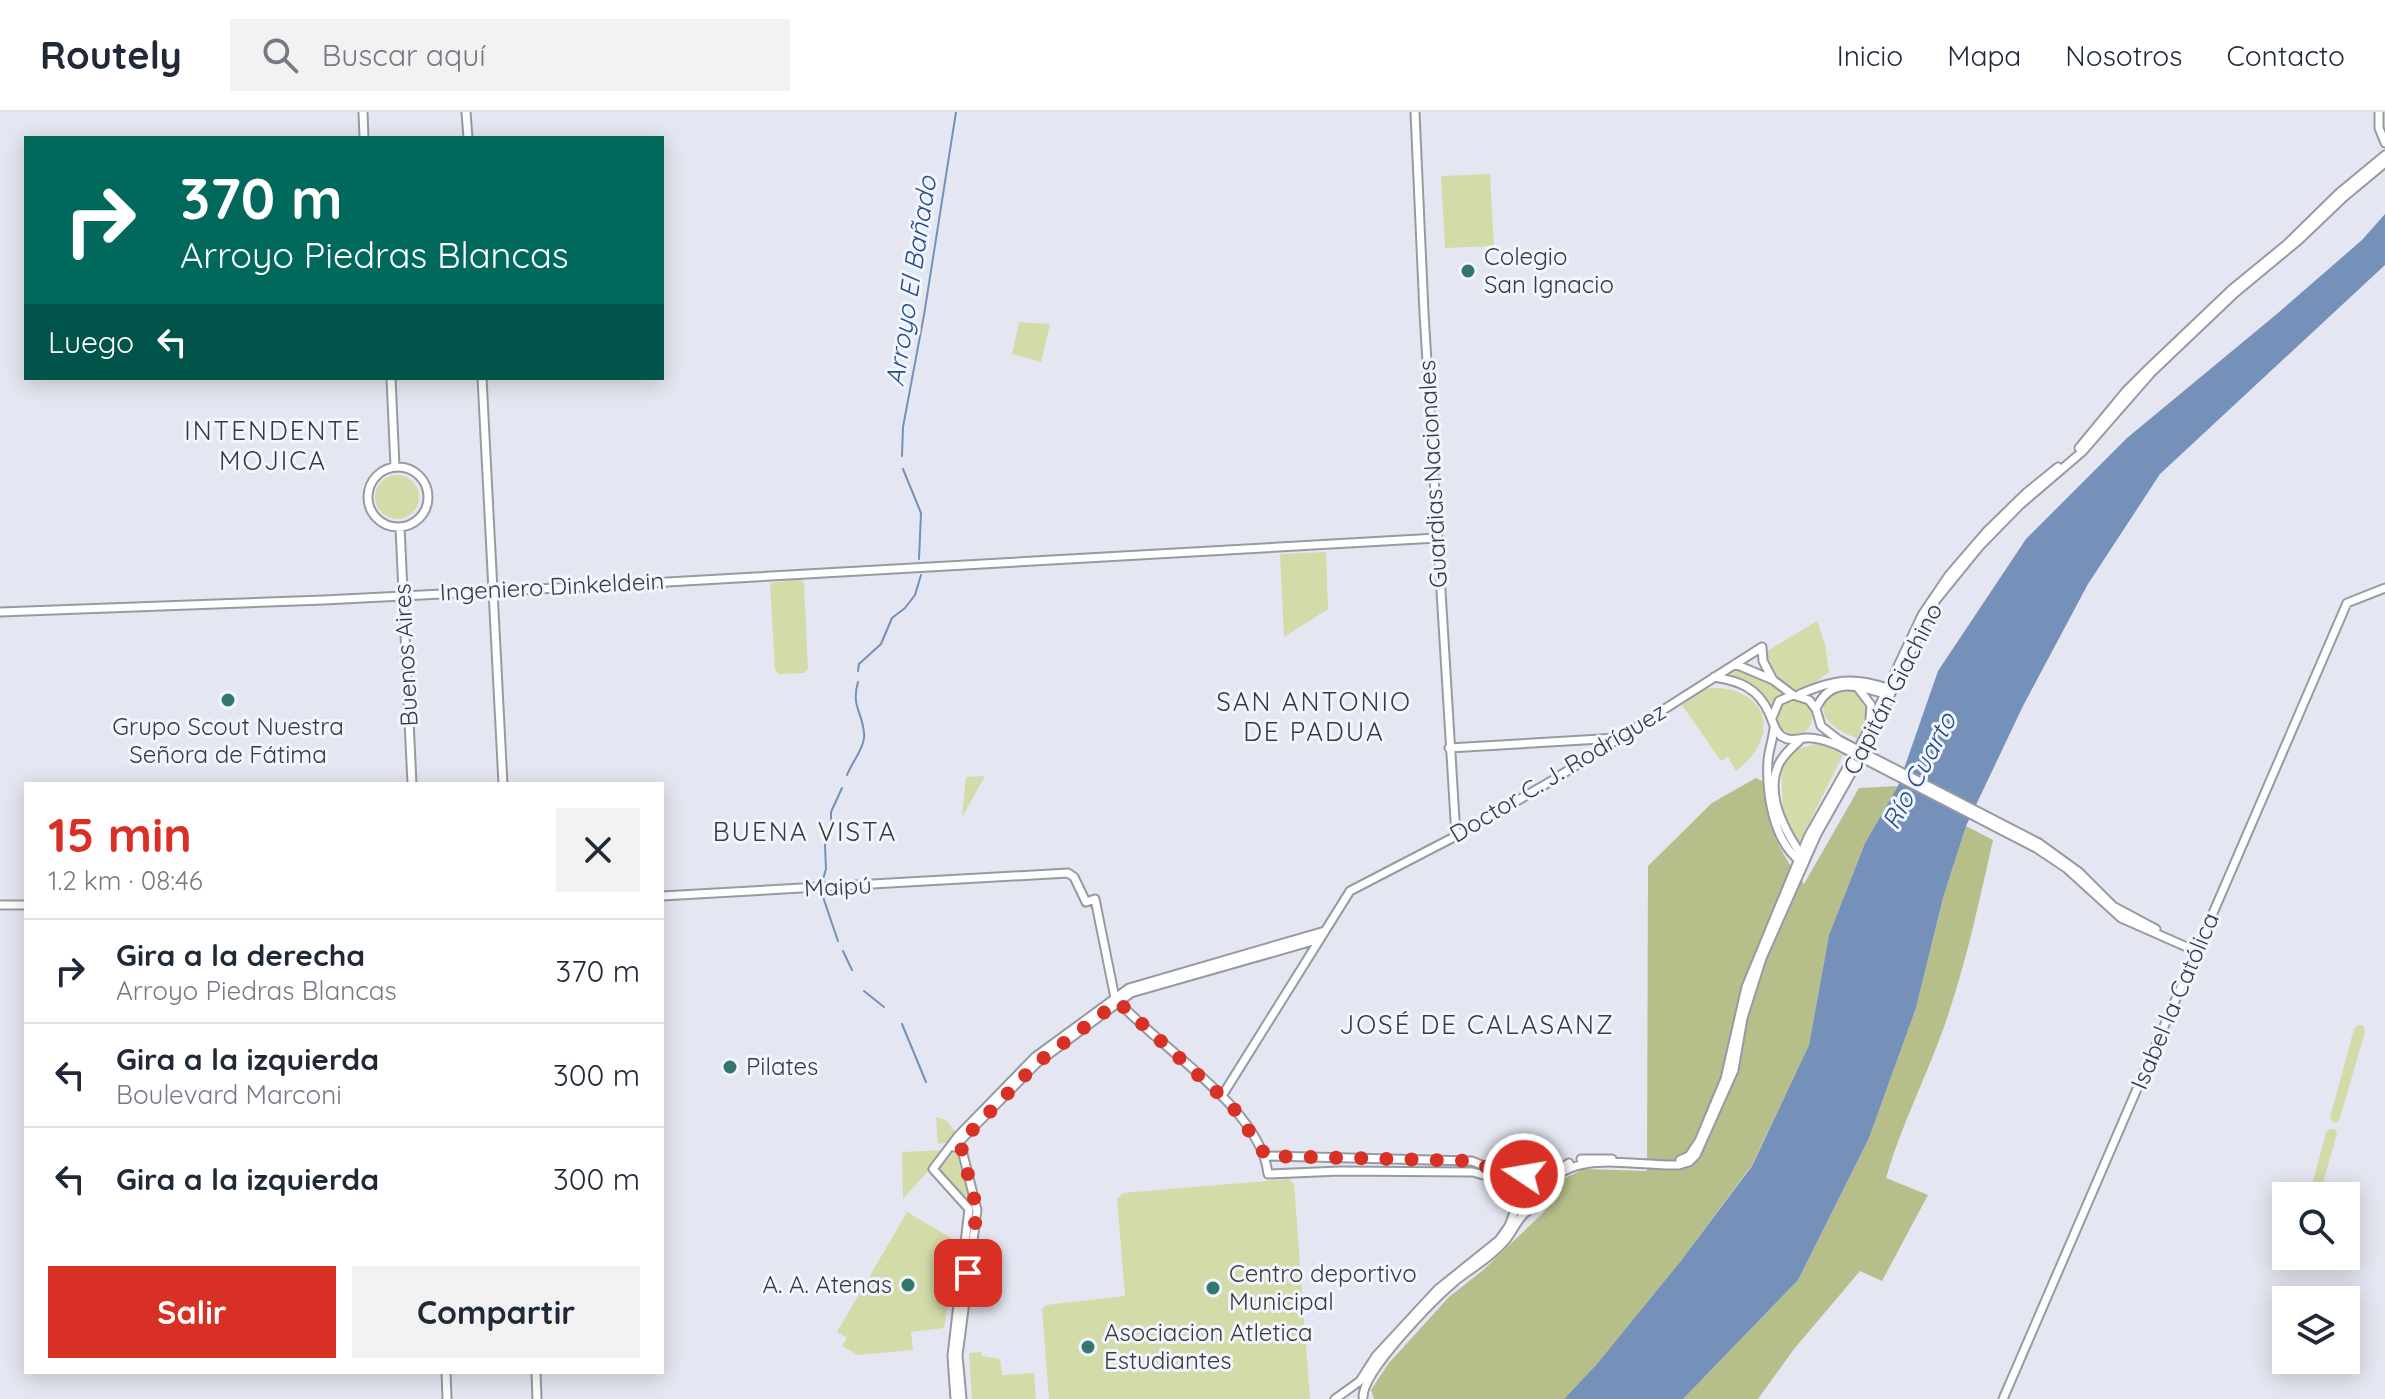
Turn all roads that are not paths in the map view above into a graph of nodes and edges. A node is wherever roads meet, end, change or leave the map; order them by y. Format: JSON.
{"nodes":[{"id":1,"x":363,"y":112,"type":"edge"},
{"id":2,"x":466,"y":112,"type":"edge"},
{"id":3,"x":1415,"y":112,"type":"edge"},
{"id":4,"x":2379,"y":112,"type":"edge"},
{"id":5,"x":364,"y":136,"type":"edge"},
{"id":6,"x":468,"y":136,"type":"edge"},
{"id":7,"x":2385,"y":143,"type":"edge"},
{"id":8,"x":2385,"y":155,"type":"edge"},
{"id":9,"x":2385,"y":163,"type":"edge"},
{"id":10,"x":391,"y":380,"type":"edge"},
{"id":11,"x":482,"y":380,"type":"edge"},
{"id":12,"x":395,"y":467,"type":"junction"},
{"id":13,"x":400,"y":527,"type":"junction"},
{"id":14,"x":1437,"y":538,"type":"junction"},
{"id":15,"x":2385,"y":588,"type":"edge"},
{"id":16,"x":493,"y":591,"type":"junction"},
{"id":17,"x":403,"y":594,"type":"junction"},
{"id":18,"x":0,"y":612,"type":"edge"},
{"id":19,"x":1735,"y":664,"type":"junction"},
{"id":20,"x":1714,"y":677,"type":"junction"},
{"id":21,"x":1773,"y":680,"type":"junction"},
{"id":22,"x":1857,"y":686,"type":"junction"},
{"id":23,"x":1887,"y":691,"type":"junction"},
{"id":24,"x":1796,"y":695,"type":"junction"},
{"id":25,"x":1816,"y":712,"type":"junction"},
{"id":26,"x":1773,"y":724,"type":"junction"},
{"id":27,"x":1619,"y":738,"type":"junction"},
{"id":28,"x":1864,"y":738,"type":"junction"},
{"id":29,"x":1802,"y":739,"type":"junction"},
{"id":30,"x":1838,"y":742,"type":"junction"},
{"id":31,"x":1449,"y":748,"type":"junction"},
{"id":32,"x":412,"y":782,"type":"edge"},
{"id":33,"x":503,"y":782,"type":"edge"},
{"id":34,"x":1456,"y":836,"type":"junction"},
{"id":35,"x":1802,"y":860,"type":"junction"},
{"id":36,"x":664,"y":896,"type":"edge"},
{"id":37,"x":0,"y":905,"type":"edge"},
{"id":38,"x":24,"y":905,"type":"edge"},
{"id":39,"x":1325,"y":931,"type":"junction"},
{"id":40,"x":1320,"y":939,"type":"junction"},
{"id":41,"x":2197,"y":949,"type":"junction"},
{"id":42,"x":1116,"y":1000,"type":"junction"},
{"id":43,"x":1222,"y":1096,"type":"junction"},
{"id":44,"x":959,"y":1140,"type":"junction"},
{"id":45,"x":1266,"y":1156,"type":"junction"},
{"id":46,"x":1519,"y":1175,"type":"junction"},
{"id":47,"x":1540,"y":1180,"type":"junction"},
{"id":48,"x":1508,"y":1194,"type":"junction"},
{"id":49,"x":1544,"y":1194,"type":"junction"},
{"id":50,"x":1516,"y":1207,"type":"junction"},
{"id":51,"x":1529,"y":1210,"type":"junction"},
{"id":52,"x":446,"y":1374,"type":"edge"},
{"id":53,"x":536,"y":1374,"type":"edge"},
{"id":54,"x":1347,"y":1390,"type":"junction"},
{"id":55,"x":1363,"y":1398,"type":"edge"},
{"id":56,"x":447,"y":1399,"type":"edge"},
{"id":57,"x":537,"y":1399,"type":"edge"},
{"id":58,"x":955,"y":1399,"type":"edge"},
{"id":59,"x":962,"y":1399,"type":"edge"},
{"id":60,"x":1335,"y":1399,"type":"edge"},
{"id":61,"x":2003,"y":1399,"type":"edge"}],
"edges":[{"from":1,"to":5,"type":"main road"},
{"from":2,"to":6,"type":"main road"},
{"from":3,"to":14,"type":"main road","name":"Guardias Nacionales"},
{"from":4,"to":7,"type":"main road"},
{"from":8,"to":23,"type":"main road"},
{"from":9,"to":23,"type":"main road","name":"Capitán Giachino"},
{"from":10,"to":12,"type":"main road"},
{"from":11,"to":16,"type":"main road"},
{"from":12,"to":13,"type":"main road"},
{"from":12,"to":13,"type":"main road"},
{"from":13,"to":17,"type":"main road","name":"Buenos Aires"},
{"from":14,"to":16,"type":"main road","name":"Ingeniero Dinkeldein"},
{"from":14,"to":31,"type":"main road","name":"Guardias Nacionales"},
{"from":15,"to":41,"type":"main road","name":"Isabel la Católica"},
{"from":16,"to":17,"type":"main road","name":"Ingeniero Dinkeldein"},
{"from":16,"to":33,"type":"main road"},
{"from":17,"to":18,"type":"main road","name":"Ingeniero Dinkeldein"},
{"from":17,"to":32,"type":"main road","name":"Buenos Aires"},
{"from":19,"to":20,"type":"main road","name":"Doctor C. J. Rodríguez"},
{"from":19,"to":21,"type":"main road"},
{"from":19,"to":21,"type":"main road","name":"Doctor C. J. Rodríguez"},
{"from":20,"to":26,"type":"main road"},
{"from":20,"to":27,"type":"main road","name":"Doctor C. J. Rodríguez"},
{"from":21,"to":24,"type":"main road"},
{"from":22,"to":23,"type":"main road"},
{"from":22,"to":25,"type":"main road"},
{"from":22,"to":28,"type":"main road"},
{"from":23,"to":24,"type":"main road"},
{"from":23,"to":28,"type":"main road","name":"Capitán Giachino"},
{"from":23,"to":35,"type":"main road","name":"Capitán Giachino"},
{"from":24,"to":25,"type":"main road"},
{"from":24,"to":26,"type":"main road"},
{"from":25,"to":29,"type":"main road"},
{"from":25,"to":30,"type":"main road"},
{"from":26,"to":29,"type":"main road"},
{"from":26,"to":35,"type":"main road"},
{"from":27,"to":31,"type":"main road"},
{"from":27,"to":34,"type":"main road","name":"Doctor C. J. Rodríguez"},
{"from":28,"to":35,"type":"main road","name":"Capitán Giachino"},
{"from":29,"to":30,"type":"main road"},
{"from":29,"to":35,"type":"main road"},
{"from":30,"to":41,"type":"main road","bridge":true},
{"from":31,"to":34,"type":"main road","name":"Guardias Nacionales"},
{"from":34,"to":39,"type":"main road","name":"Doctor C. J. Rodríguez"},
{"from":35,"to":47,"type":"main road","name":"Capitán Giachino"},
{"from":35,"to":49,"type":"main road","name":"Capitán Giachino"},
{"from":36,"to":42,"type":"main road","name":"Maipú"},
{"from":37,"to":38,"type":"main road"},
{"from":39,"to":40,"type":"main road"},
{"from":39,"to":42,"type":"main road"},
{"from":40,"to":42,"type":"main road"},
{"from":40,"to":43,"type":"main road"},
{"from":41,"to":61,"type":"main road","name":"Isabel la Católica"},
{"from":42,"to":43,"type":"main road"},
{"from":42,"to":44,"type":"main road"},
{"from":43,"to":45,"type":"main road"},
{"from":44,"to":58,"type":"main road"},
{"from":44,"to":59,"type":"main road"},
{"from":45,"to":46,"type":"main road"},
{"from":45,"to":48,"type":"main road"},
{"from":46,"to":47,"type":"main road"},
{"from":46,"to":48,"type":"main road"},
{"from":47,"to":49,"type":"main road"},
{"from":48,"to":50,"type":"main road"},
{"from":49,"to":51,"type":"main road"},
{"from":50,"to":51,"type":"main road"},
{"from":50,"to":54,"type":"main road"},
{"from":51,"to":55,"type":"main road"},
{"from":52,"to":56,"type":"main road"},
{"from":53,"to":57,"type":"main road"},
{"from":54,"to":55,"type":"main road"},
{"from":54,"to":60,"type":"main road"}]}
